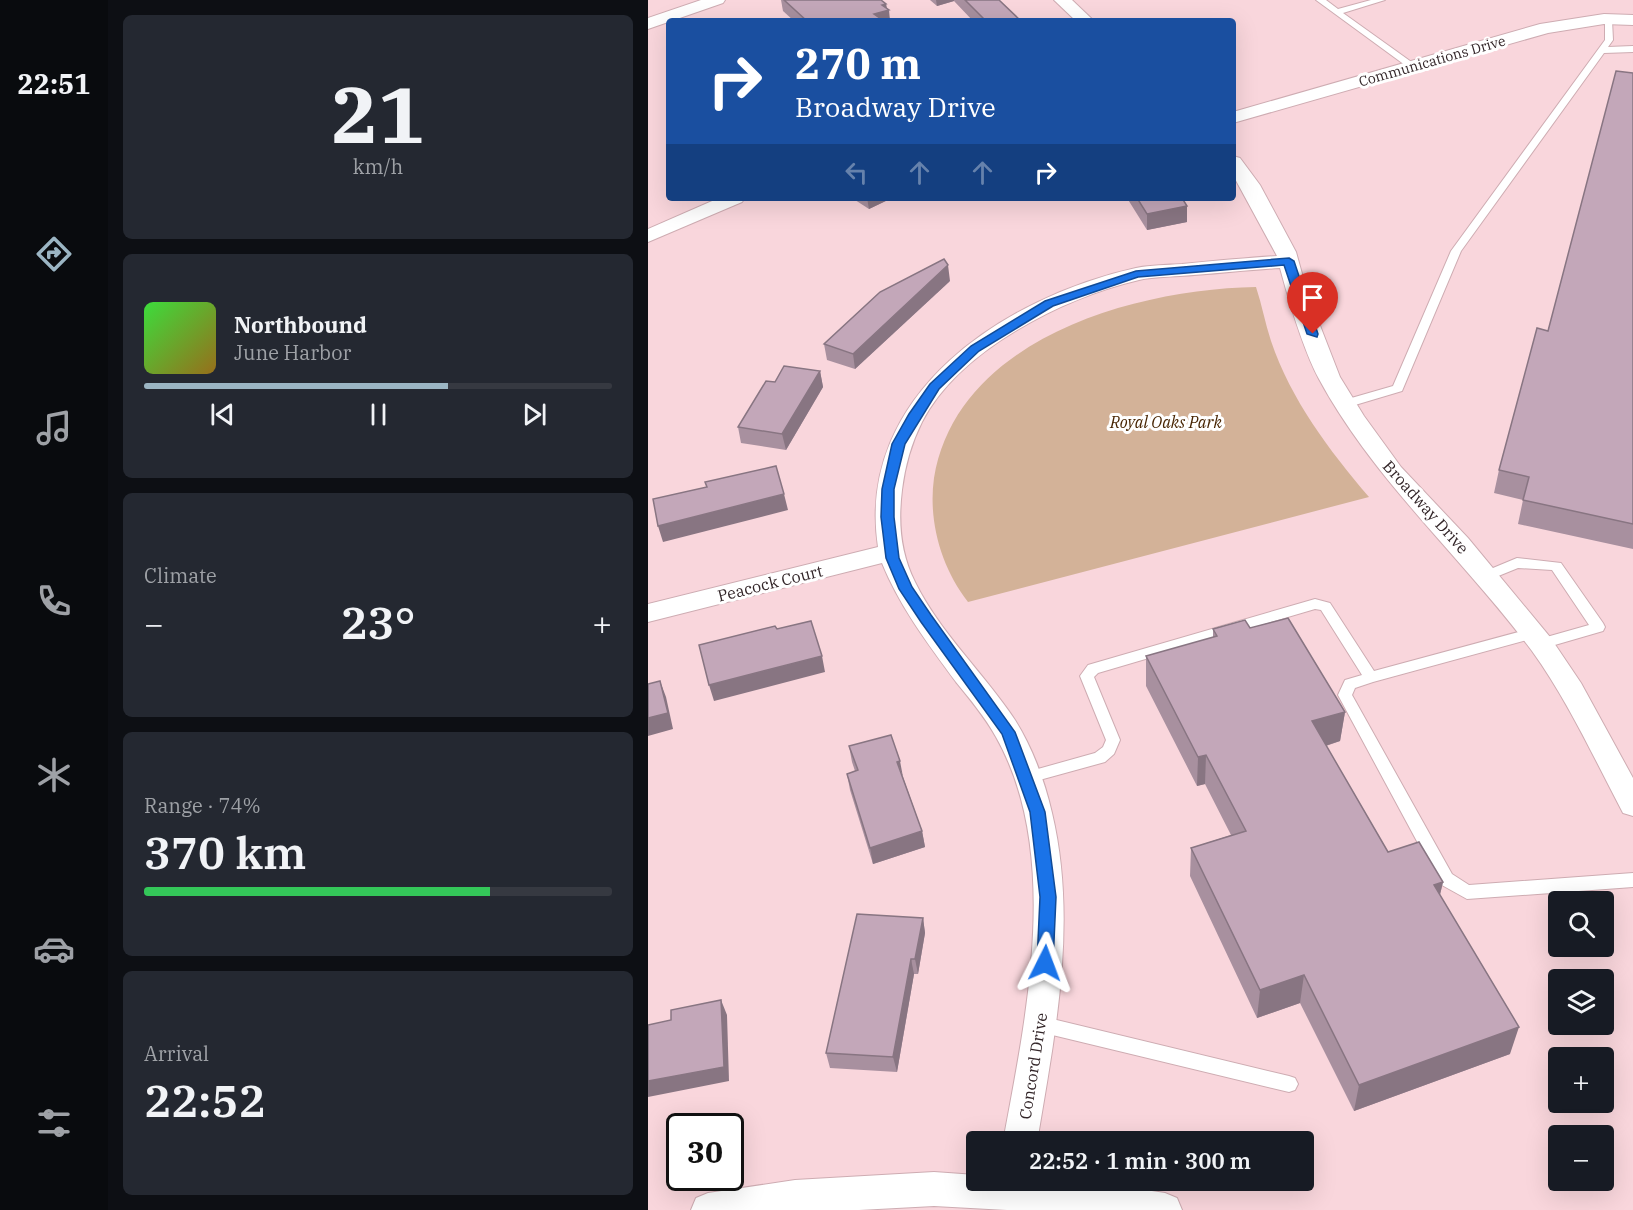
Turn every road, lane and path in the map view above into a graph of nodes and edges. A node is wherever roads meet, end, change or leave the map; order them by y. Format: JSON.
{"nodes":[{"id":1,"x":717,"y":0,"type":"edge"},
{"id":2,"x":1062,"y":0,"type":"edge"},
{"id":3,"x":1320,"y":0,"type":"edge"},
{"id":4,"x":1381,"y":0,"type":"edge"},
{"id":5,"x":1336,"y":12,"type":"junction"},
{"id":6,"x":1083,"y":18,"type":"edge"},
{"id":7,"x":1608,"y":20,"type":"junction"},
{"id":8,"x":1633,"y":20,"type":"edge"},
{"id":9,"x":648,"y":24,"type":"edge"},
{"id":10,"x":1633,"y":49,"type":"edge"},
{"id":11,"x":1602,"y":50,"type":"junction"},
{"id":12,"x":1412,"y":66,"type":"junction"},
{"id":13,"x":1236,"y":117,"type":"edge"},
{"id":14,"x":1236,"y":166,"type":"edge"},
{"id":15,"x":728,"y":201,"type":"edge"},
{"id":16,"x":648,"y":236,"type":"edge"},
{"id":17,"x":1289,"y":261,"type":"junction"},
{"id":18,"x":1345,"y":404,"type":"junction"},
{"id":19,"x":891,"y":552,"type":"junction"},
{"id":20,"x":1486,"y":576,"type":"junction"},
{"id":21,"x":648,"y":613,"type":"edge"},
{"id":22,"x":1537,"y":638,"type":"junction"},
{"id":23,"x":1371,"y":677,"type":"junction"},
{"id":24,"x":1025,"y":778,"type":"junction"},
{"id":25,"x":1633,"y":805,"type":"edge"},
{"id":26,"x":1633,"y":880,"type":"edge"},
{"id":27,"x":1040,"y":1024,"type":"junction"},
{"id":28,"x":1289,"y":1084,"type":"dead end"},
{"id":29,"x":1022,"y":1131,"type":"edge"},
{"id":30,"x":966,"y":1188,"type":"edge"},
{"id":31,"x":1040,"y":1191,"type":"edge"},
{"id":32,"x":708,"y":1210,"type":"edge"},
{"id":33,"x":1164,"y":1210,"type":"edge"}],
"edges":[{"from":1,"to":9,"type":"street"},
{"from":2,"to":6,"type":"street"},
{"from":3,"to":5,"type":"lane"},
{"from":4,"to":5,"type":"lane"},
{"from":5,"to":12,"type":"lane"},
{"from":7,"to":8,"type":"street","name":"Communications Drive"},
{"from":7,"to":11,"type":"lane"},
{"from":7,"to":12,"type":"street","name":"Communications Drive"},
{"from":10,"to":11,"type":"lane"},
{"from":11,"to":18,"type":"lane"},
{"from":12,"to":13,"type":"street","name":"Communications Drive"},
{"from":14,"to":17,"type":"street","name":"Broadway Drive"},
{"from":15,"to":16,"type":"street"},
{"from":17,"to":18,"type":"street","name":"Broadway Drive"},
{"from":17,"to":19,"type":"street","name":"Concord Drive"},
{"from":18,"to":20,"type":"street","name":"Broadway Drive"},
{"from":19,"to":21,"type":"street","name":"Peacock Court"},
{"from":19,"to":24,"type":"street","name":"Concord Drive"},
{"from":20,"to":22,"type":"street","name":"Broadway Drive"},
{"from":20,"to":22,"type":"lane"},
{"from":22,"to":23,"type":"lane"},
{"from":22,"to":25,"type":"street","name":"Broadway Drive"},
{"from":23,"to":24,"type":"lane"},
{"from":23,"to":26,"type":"lane"},
{"from":24,"to":27,"type":"street","name":"Concord Drive"},
{"from":27,"to":28,"type":"lane"},
{"from":27,"to":29,"type":"street","name":"Concord Drive"},
{"from":30,"to":32,"type":"street"},
{"from":31,"to":33,"type":"street"}]}
